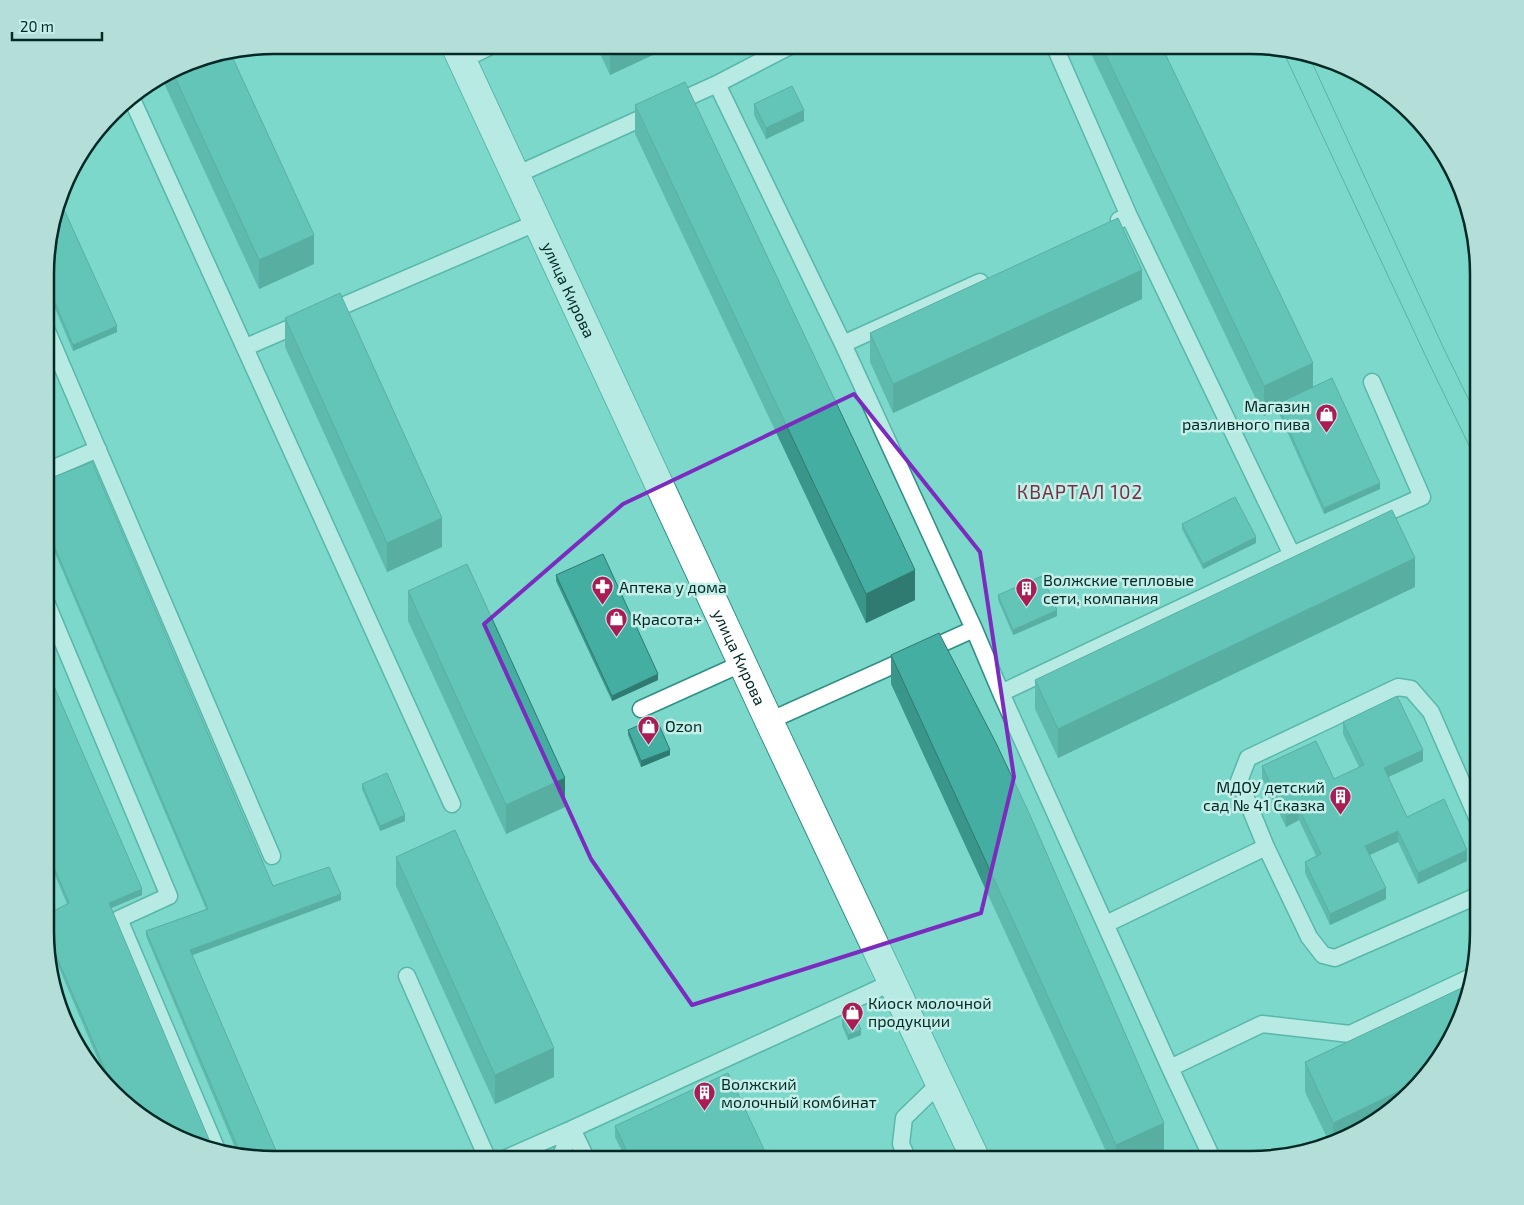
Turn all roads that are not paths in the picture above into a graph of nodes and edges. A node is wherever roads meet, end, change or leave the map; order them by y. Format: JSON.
{"nodes":[{"id":1,"x":459,"y":54,"type":"edge"},
{"id":2,"x":775,"y":54,"type":"edge"},
{"id":3,"x":1058,"y":54,"type":"edge"},
{"id":4,"x":717,"y":84,"type":"junction"},
{"id":5,"x":134,"y":104,"type":"edge"},
{"id":6,"x":516,"y":176,"type":"junction"},
{"id":7,"x":1128,"y":216,"type":"junction"},
{"id":8,"x":538,"y":222,"type":"junction"},
{"id":9,"x":1106,"y":226,"type":"edge"},
{"id":10,"x":993,"y":276,"type":"edge"},
{"id":11,"x":843,"y":344,"type":"junction"},
{"id":12,"x":54,"y":347,"type":"edge"},
{"id":13,"x":246,"y":347,"type":"junction"},
{"id":14,"x":1372,"y":382,"type":"dead end"},
{"id":15,"x":98,"y":449,"type":"junction"},
{"id":16,"x":54,"y":468,"type":"edge"},
{"id":17,"x":1292,"y":555,"type":"junction"},
{"id":18,"x":54,"y":621,"type":"edge"},
{"id":19,"x":974,"y":628,"type":"junction"},
{"id":20,"x":743,"y":663,"type":"junction"},
{"id":21,"x":1000,"y":692,"type":"junction"},
{"id":22,"x":641,"y":709,"type":"dead end"},
{"id":23,"x":769,"y":722,"type":"junction"},
{"id":24,"x":1470,"y":801,"type":"edge"},
{"id":25,"x":452,"y":804,"type":"dead end"},
{"id":26,"x":1266,"y":847,"type":"junction"},
{"id":27,"x":272,"y":856,"type":"dead end"},
{"id":28,"x":1470,"y":899,"type":"edge"},
{"id":29,"x":1106,"y":924,"type":"junction"},
{"id":30,"x":407,"y":976,"type":"dead end"},
{"id":31,"x":1465,"y":980,"type":"edge"},
{"id":32,"x":893,"y":982,"type":"junction"},
{"id":33,"x":1170,"y":1068,"type":"junction"},
{"id":34,"x":940,"y":1083,"type":"junction"},
{"id":35,"x":572,"y":1129,"type":"junction"},
{"id":36,"x":214,"y":1143,"type":"edge"},
{"id":37,"x":484,"y":1151,"type":"edge"},
{"id":38,"x":522,"y":1151,"type":"edge"},
{"id":39,"x":563,"y":1151,"type":"edge"},
{"id":40,"x":583,"y":1151,"type":"edge"},
{"id":41,"x":904,"y":1151,"type":"edge"},
{"id":42,"x":972,"y":1151,"type":"edge"},
{"id":43,"x":1210,"y":1151,"type":"edge"}],
"edges":[{"from":1,"to":6,"type":"street","name":"улица Кирова"},
{"from":2,"to":4,"type":"lane"},
{"from":3,"to":7,"type":"lane"},
{"from":4,"to":6,"type":"lane"},
{"from":4,"to":11,"type":"lane"},
{"from":5,"to":13,"type":"lane"},
{"from":6,"to":8,"type":"street","name":"улица Кирова"},
{"from":7,"to":9,"type":"lane"},
{"from":7,"to":17,"type":"lane"},
{"from":8,"to":13,"type":"lane"},
{"from":8,"to":20,"type":"street","name":"улица Кирова"},
{"from":10,"to":11,"type":"lane"},
{"from":11,"to":19,"type":"lane"},
{"from":12,"to":15,"type":"lane"},
{"from":13,"to":25,"type":"lane"},
{"from":14,"to":17,"type":"lane"},
{"from":15,"to":16,"type":"lane"},
{"from":15,"to":27,"type":"lane"},
{"from":17,"to":21,"type":"lane"},
{"from":18,"to":36,"type":"lane"},
{"from":19,"to":21,"type":"lane"},
{"from":19,"to":23,"type":"lane"},
{"from":20,"to":22,"type":"lane"},
{"from":20,"to":23,"type":"street","name":"улица Кирова"},
{"from":21,"to":29,"type":"lane"},
{"from":23,"to":32,"type":"street","name":"улица Кирова"},
{"from":24,"to":26,"type":"lane"},
{"from":26,"to":28,"type":"lane"},
{"from":26,"to":29,"type":"lane"},
{"from":29,"to":33,"type":"lane"},
{"from":30,"to":37,"type":"lane"},
{"from":31,"to":33,"type":"lane"},
{"from":32,"to":34,"type":"street","name":"улица Кирова"},
{"from":32,"to":35,"type":"lane"},
{"from":33,"to":43,"type":"lane"},
{"from":34,"to":41,"type":"lane"},
{"from":34,"to":42,"type":"street","name":"улица Кирова"},
{"from":35,"to":38,"type":"lane"},
{"from":35,"to":39,"type":"lane"},
{"from":35,"to":40,"type":"lane"}]}
